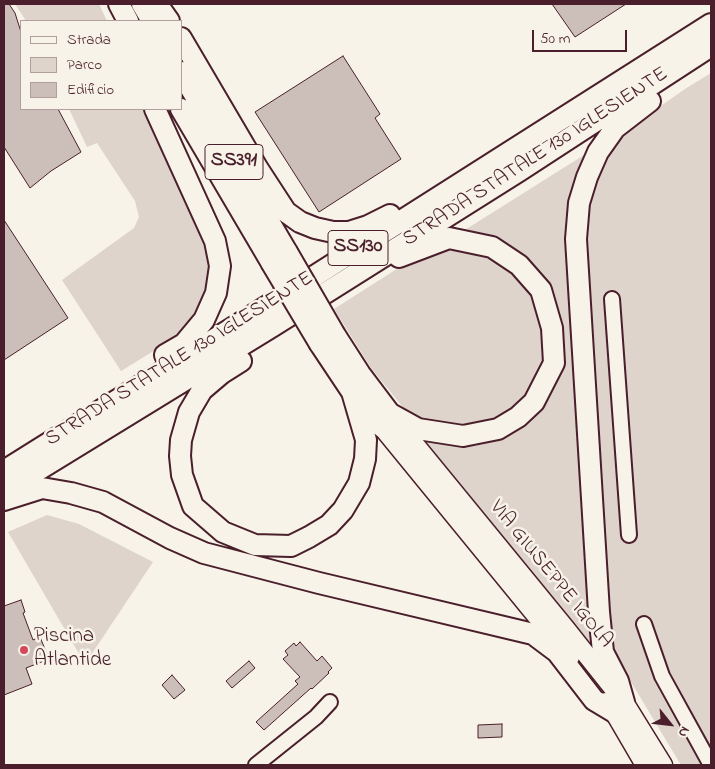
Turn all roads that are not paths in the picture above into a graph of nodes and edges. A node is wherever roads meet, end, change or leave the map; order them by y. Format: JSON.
{"nodes":[{"id":1,"x":106,"y":4,"type":"edge"},
{"id":2,"x":119,"y":4,"type":"edge"},
{"id":3,"x":142,"y":4,"type":"edge"},
{"id":4,"x":157,"y":4,"type":"edge"},
{"id":5,"x":114,"y":20,"type":"edge"},
{"id":6,"x":127,"y":20,"type":"edge"},
{"id":7,"x":151,"y":20,"type":"edge"},
{"id":8,"x":169,"y":20,"type":"edge"},
{"id":9,"x":711,"y":24,"type":"edge"},
{"id":10,"x":182,"y":40,"type":"edge"},
{"id":11,"x":711,"y":46,"type":"edge"},
{"id":12,"x":711,"y":55,"type":"edge"},
{"id":13,"x":182,"y":74,"type":"edge"},
{"id":14,"x":155,"y":110,"type":"edge"},
{"id":15,"x":182,"y":110,"type":"edge"},
{"id":16,"x":437,"y":198,"type":"junction"},
{"id":17,"x":279,"y":257,"type":"junction"},
{"id":18,"x":360,"y":271,"type":"junction"},
{"id":19,"x":612,"y":299,"type":"dead end"},
{"id":20,"x":273,"y":326,"type":"junction"},
{"id":21,"x":328,"y":340,"type":"junction"},
{"id":22,"x":352,"y":392,"type":"junction"},
{"id":23,"x":90,"y":416,"type":"junction"},
{"id":24,"x":388,"y":419,"type":"junction"},
{"id":25,"x":4,"y":470,"type":"edge"},
{"id":26,"x":4,"y":491,"type":"edge"},
{"id":27,"x":4,"y":500,"type":"edge"},
{"id":28,"x":629,"y":535,"type":"dead end"},
{"id":29,"x":644,"y":624,"type":"dead end"},
{"id":30,"x":330,"y":702,"type":"dead end"},
{"id":31,"x":619,"y":707,"type":"junction"},
{"id":32,"x":256,"y":765,"type":"edge"},
{"id":33,"x":645,"y":765,"type":"edge"},
{"id":34,"x":663,"y":765,"type":"edge"},
{"id":35,"x":711,"y":765,"type":"edge"}],
"edges":[{"from":1,"to":5,"type":"highway"},
{"from":2,"to":6,"type":"highway"},
{"from":3,"to":7,"type":"highway"},
{"from":4,"to":8,"type":"highway"},
{"from":9,"to":16,"type":"highway","name":"STRADA STATALE 130 IGLESIENTE","number":"SS130"},
{"from":10,"to":16,"type":"highway"},
{"from":11,"to":18,"type":"highway","name":"STRADA STATALE 130 IGLESIENTE","number":"SS130"},
{"from":12,"to":31,"type":"highway"},
{"from":13,"to":17,"type":"highway","number":"SS391"},
{"from":14,"to":23,"type":"highway"},
{"from":15,"to":17,"type":"highway","number":"SS391"},
{"from":16,"to":23,"type":"highway","name":"STRADA STATALE 130 IGLESIENTE","number":"SS130"},
{"from":17,"to":21,"type":"highway","number":"SS391","bridge":true},
{"from":18,"to":20,"type":"highway","name":"STRADA STATALE 130 IGLESIENTE","number":"SS130"},
{"from":18,"to":24,"type":"highway"},
{"from":19,"to":28,"type":"street"},
{"from":20,"to":22,"type":"highway"},
{"from":20,"to":26,"type":"highway","name":"STRADA STATALE 130 IGLESIENTE","number":"SS130"},
{"from":21,"to":22,"type":"highway","number":"SS391"},
{"from":21,"to":24,"type":"highway","number":"SS391"},
{"from":22,"to":24,"type":"highway","number":"SS391"},
{"from":23,"to":25,"type":"highway","name":"STRADA STATALE 130 IGLESIENTE","number":"SS130"},
{"from":24,"to":31,"type":"main road","name":"VIA GIUSEPPE IGOLA"},
{"from":27,"to":31,"type":"highway"},
{"from":29,"to":35,"type":"street"},
{"from":30,"to":32,"type":"street"},
{"from":31,"to":33,"type":"main road","name":"VIA GIUSEPPE IGOLA"},
{"from":31,"to":34,"type":"main road","name":"VIA GIUSEPPE IGOLA"}]}
